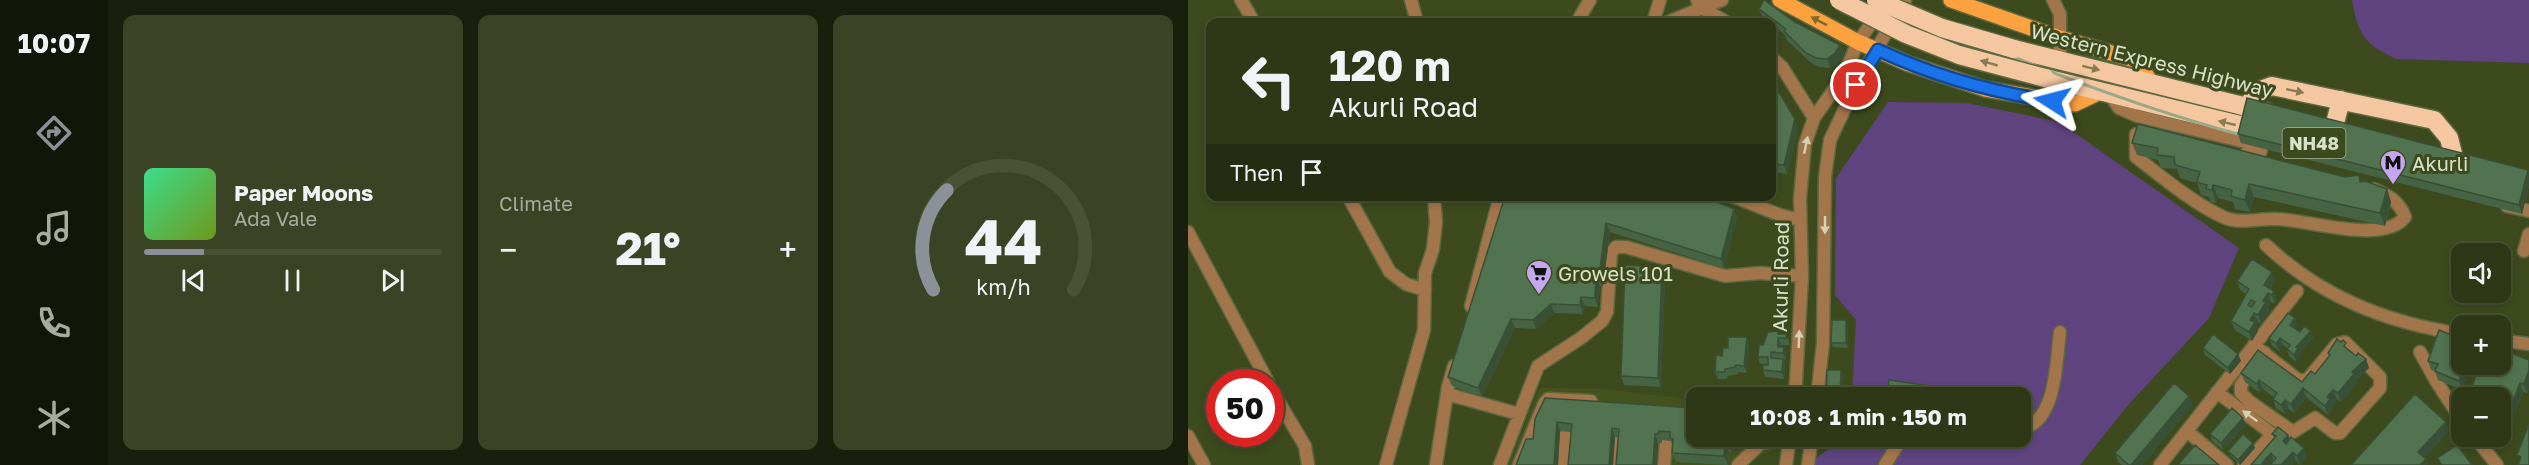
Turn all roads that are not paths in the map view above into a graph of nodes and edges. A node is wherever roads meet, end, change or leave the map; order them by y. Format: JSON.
{"nodes":[{"id":1,"x":1241,"y":0,"type":"edge"},
{"id":2,"x":1411,"y":0,"type":"edge"},
{"id":3,"x":1590,"y":0,"type":"edge"},
{"id":4,"x":1660,"y":0,"type":"edge"},
{"id":5,"x":1722,"y":0,"type":"edge"},
{"id":6,"x":1780,"y":0,"type":"edge"},
{"id":7,"x":1839,"y":0,"type":"edge"},
{"id":8,"x":1876,"y":0,"type":"edge"},
{"id":9,"x":1889,"y":0,"type":"edge"},
{"id":10,"x":1905,"y":0,"type":"edge"},
{"id":11,"x":1951,"y":0,"type":"edge"},
{"id":12,"x":2053,"y":0,"type":"edge"},
{"id":13,"x":1700,"y":4,"type":"edge"},
{"id":14,"x":1252,"y":18,"type":"edge"},
{"id":15,"x":1416,"y":18,"type":"edge"},
{"id":16,"x":1579,"y":18,"type":"edge"},
{"id":17,"x":1654,"y":18,"type":"edge"},
{"id":18,"x":1675,"y":18,"type":"edge"},
{"id":19,"x":1720,"y":18,"type":"edge"},
{"id":20,"x":2060,"y":38,"type":"junction"},
{"id":21,"x":1858,"y":42,"type":"junction"},
{"id":22,"x":1878,"y":50,"type":"junction"},
{"id":23,"x":2060,"y":61,"type":"junction"},
{"id":24,"x":1776,"y":62,"type":"edge"},
{"id":25,"x":2151,"y":83,"type":"junction"},
{"id":26,"x":2105,"y":94,"type":"junction"},
{"id":27,"x":2341,"y":100,"type":"junction"},
{"id":28,"x":2246,"y":108,"type":"junction"},
{"id":29,"x":2138,"y":115,"type":"junction"},
{"id":30,"x":2279,"y":115,"type":"edge"},
{"id":31,"x":1814,"y":118,"type":"junction"},
{"id":32,"x":2312,"y":122,"type":"edge"},
{"id":33,"x":2334,"y":127,"type":"junction"},
{"id":34,"x":2356,"y":132,"type":"edge"},
{"id":35,"x":2269,"y":149,"type":"joint"},
{"id":36,"x":2432,"y":149,"type":"edge"},
{"id":37,"x":2453,"y":154,"type":"junction"},
{"id":38,"x":2475,"y":159,"type":"edge"},
{"id":39,"x":2366,"y":186,"type":"edge"},
{"id":40,"x":2529,"y":195,"type":"edge"},
{"id":41,"x":2502,"y":196,"type":"joint"},
{"id":42,"x":1351,"y":201,"type":"edge"},
{"id":43,"x":1435,"y":201,"type":"edge"},
{"id":44,"x":1499,"y":201,"type":"edge"},
{"id":45,"x":1746,"y":201,"type":"edge"},
{"id":46,"x":2529,"y":212,"type":"edge"},
{"id":47,"x":1800,"y":220,"type":"junction"},
{"id":48,"x":1188,"y":232,"type":"edge"},
{"id":49,"x":2529,"y":234,"type":"edge"},
{"id":50,"x":2266,"y":245,"type":"dead end"},
{"id":51,"x":2524,"y":251,"type":"dead end"},
{"id":52,"x":1802,"y":276,"type":"junction"},
{"id":53,"x":1425,"y":290,"type":"junction"},
{"id":54,"x":2297,"y":291,"type":"dead end"},
{"id":55,"x":1467,"y":321,"type":"edge"},
{"id":56,"x":2060,"y":332,"type":"dead end"},
{"id":57,"x":2451,"y":333,"type":"edge"},
{"id":58,"x":2511,"y":342,"type":"edge"},
{"id":59,"x":2529,"y":344,"type":"edge"},
{"id":60,"x":2254,"y":345,"type":"junction"},
{"id":61,"x":2420,"y":352,"type":"dead end"},
{"id":62,"x":2265,"y":353,"type":"junction"},
{"id":63,"x":1458,"y":354,"type":"edge"},
{"id":64,"x":1261,"y":369,"type":"edge"},
{"id":65,"x":1796,"y":387,"type":"edge"},
{"id":66,"x":1818,"y":387,"type":"edge"},
{"id":67,"x":2217,"y":392,"type":"junction"},
{"id":68,"x":1447,"y":394,"type":"junction"},
{"id":69,"x":1602,"y":402,"type":"edge"},
{"id":70,"x":2451,"y":404,"type":"edge"},
{"id":71,"x":1284,"y":411,"type":"edge"},
{"id":72,"x":1518,"y":414,"type":"junction"},
{"id":73,"x":2031,"y":424,"type":"edge"},
{"id":74,"x":2192,"y":435,"type":"junction"},
{"id":75,"x":1188,"y":436,"type":"edge"},
{"id":76,"x":1565,"y":436,"type":"dead end"},
{"id":77,"x":1615,"y":438,"type":"edge"},
{"id":78,"x":1666,"y":444,"type":"dead end"},
{"id":79,"x":1751,"y":447,"type":"edge"},
{"id":80,"x":1789,"y":447,"type":"edge"},
{"id":81,"x":1810,"y":447,"type":"edge"},
{"id":82,"x":1896,"y":447,"type":"edge"},
{"id":83,"x":2483,"y":447,"type":"edge"},
{"id":84,"x":1204,"y":465,"type":"edge"},
{"id":85,"x":1308,"y":465,"type":"edge"},
{"id":86,"x":1386,"y":465,"type":"edge"},
{"id":87,"x":1436,"y":465,"type":"edge"},
{"id":88,"x":1500,"y":465,"type":"edge"},
{"id":89,"x":1519,"y":465,"type":"edge"},
{"id":90,"x":1563,"y":465,"type":"edge"},
{"id":91,"x":1613,"y":465,"type":"edge"},
{"id":92,"x":1664,"y":465,"type":"edge"},
{"id":93,"x":1738,"y":465,"type":"edge"},
{"id":94,"x":1786,"y":465,"type":"edge"},
{"id":95,"x":1808,"y":465,"type":"edge"},
{"id":96,"x":1885,"y":465,"type":"edge"},
{"id":97,"x":2160,"y":465,"type":"edge"},
{"id":98,"x":2227,"y":465,"type":"edge"},
{"id":99,"x":2244,"y":465,"type":"edge"},
{"id":100,"x":2497,"y":465,"type":"edge"}],
"edges":[{"from":1,"to":14,"type":"street"},
{"from":2,"to":15,"type":"street"},
{"from":3,"to":16,"type":"street"},
{"from":4,"to":17,"type":"street"},
{"from":5,"to":13,"type":"street"},
{"from":21,"to":6,"type":"main road","one_way":true},
{"from":26,"to":7,"type":"highway","number":"NH48","one_way":true,"bridge":true},
{"from":8,"to":23,"type":"highway","name":"Western Express Highway","number":"NH48","bridge":true},
{"from":9,"to":21,"type":"street","name":"Akurli Road"},
{"from":10,"to":22,"type":"street"},
{"from":11,"to":20,"type":"main road"},
{"from":12,"to":20,"type":"street"},
{"from":13,"to":18,"type":"street"},
{"from":13,"to":19,"type":"street"},
{"from":20,"to":23,"type":"street"},
{"from":20,"to":25,"type":"main road"},
{"from":21,"to":22,"type":"main road"},
{"from":21,"to":31,"type":"street","name":"Akurli Road"},
{"from":22,"to":26,"type":"main road"},
{"from":22,"to":66,"type":"street","one_way":true},
{"from":23,"to":25,"type":"highway","name":"Western Express Highway","number":"NH48","one_way":true},
{"from":24,"to":31,"type":"street"},
{"from":25,"to":28,"type":"highway","name":"Western Express Highway","number":"NH48"},
{"from":26,"to":29,"type":"highway","number":"NH48"},
{"from":28,"to":27,"type":"highway","one_way":true},
{"from":27,"to":33,"type":"highway"},
{"from":27,"to":37,"type":"highway"},
{"from":28,"to":30,"type":"highway","name":"Western Express Highway","number":"NH48"},
{"from":35,"to":29,"type":"highway","number":"NH48","one_way":true},
{"from":29,"to":35,"type":"street"},
{"from":29,"to":39,"type":"street"},
{"from":47,"to":31,"type":"street","name":"Akurli Road","one_way":true},
{"from":32,"to":33,"type":"highway","number":"NH48"},
{"from":33,"to":34,"type":"highway","number":"NH48"},
{"from":36,"to":37,"type":"highway"},
{"from":37,"to":38,"type":"highway"},
{"from":40,"to":41,"type":"highway"},
{"from":41,"to":46,"type":"street"},
{"from":42,"to":53,"type":"street"},
{"from":43,"to":53,"type":"street"},
{"from":44,"to":55,"type":"street"},
{"from":45,"to":47,"type":"street"},
{"from":47,"to":52,"type":"street","name":"Akurli Road"},
{"from":48,"to":64,"type":"street"},
{"from":49,"to":51,"type":"street"},
{"from":50,"to":57,"type":"street"},
{"from":65,"to":52,"type":"street","name":"Akurli Road","one_way":true},
{"from":52,"to":72,"type":"street"},
{"from":53,"to":86,"type":"street"},
{"from":54,"to":60,"type":"street"},
{"from":56,"to":73,"type":"street"},
{"from":58,"to":59,"type":"street"},
{"from":60,"to":62,"type":"street"},
{"from":60,"to":67,"type":"street"},
{"from":61,"to":70,"type":"street"},
{"from":62,"to":62,"type":"street"},
{"from":63,"to":68,"type":"street"},
{"from":67,"to":74,"type":"street"},
{"from":99,"to":67,"type":"street","one_way":true},
{"from":68,"to":72,"type":"street"},
{"from":68,"to":87,"type":"street"},
{"from":69,"to":89,"type":"street"},
{"from":71,"to":85,"type":"street"},
{"from":72,"to":88,"type":"street"},
{"from":74,"to":97,"type":"street"},
{"from":74,"to":98,"type":"street"},
{"from":75,"to":84,"type":"street"},
{"from":76,"to":90,"type":"street"},
{"from":77,"to":91,"type":"street"},
{"from":78,"to":92,"type":"street"},
{"from":79,"to":93,"type":"street"},
{"from":80,"to":94,"type":"street"},
{"from":81,"to":95,"type":"street"},
{"from":82,"to":96,"type":"street"},
{"from":83,"to":100,"type":"street"}]}
